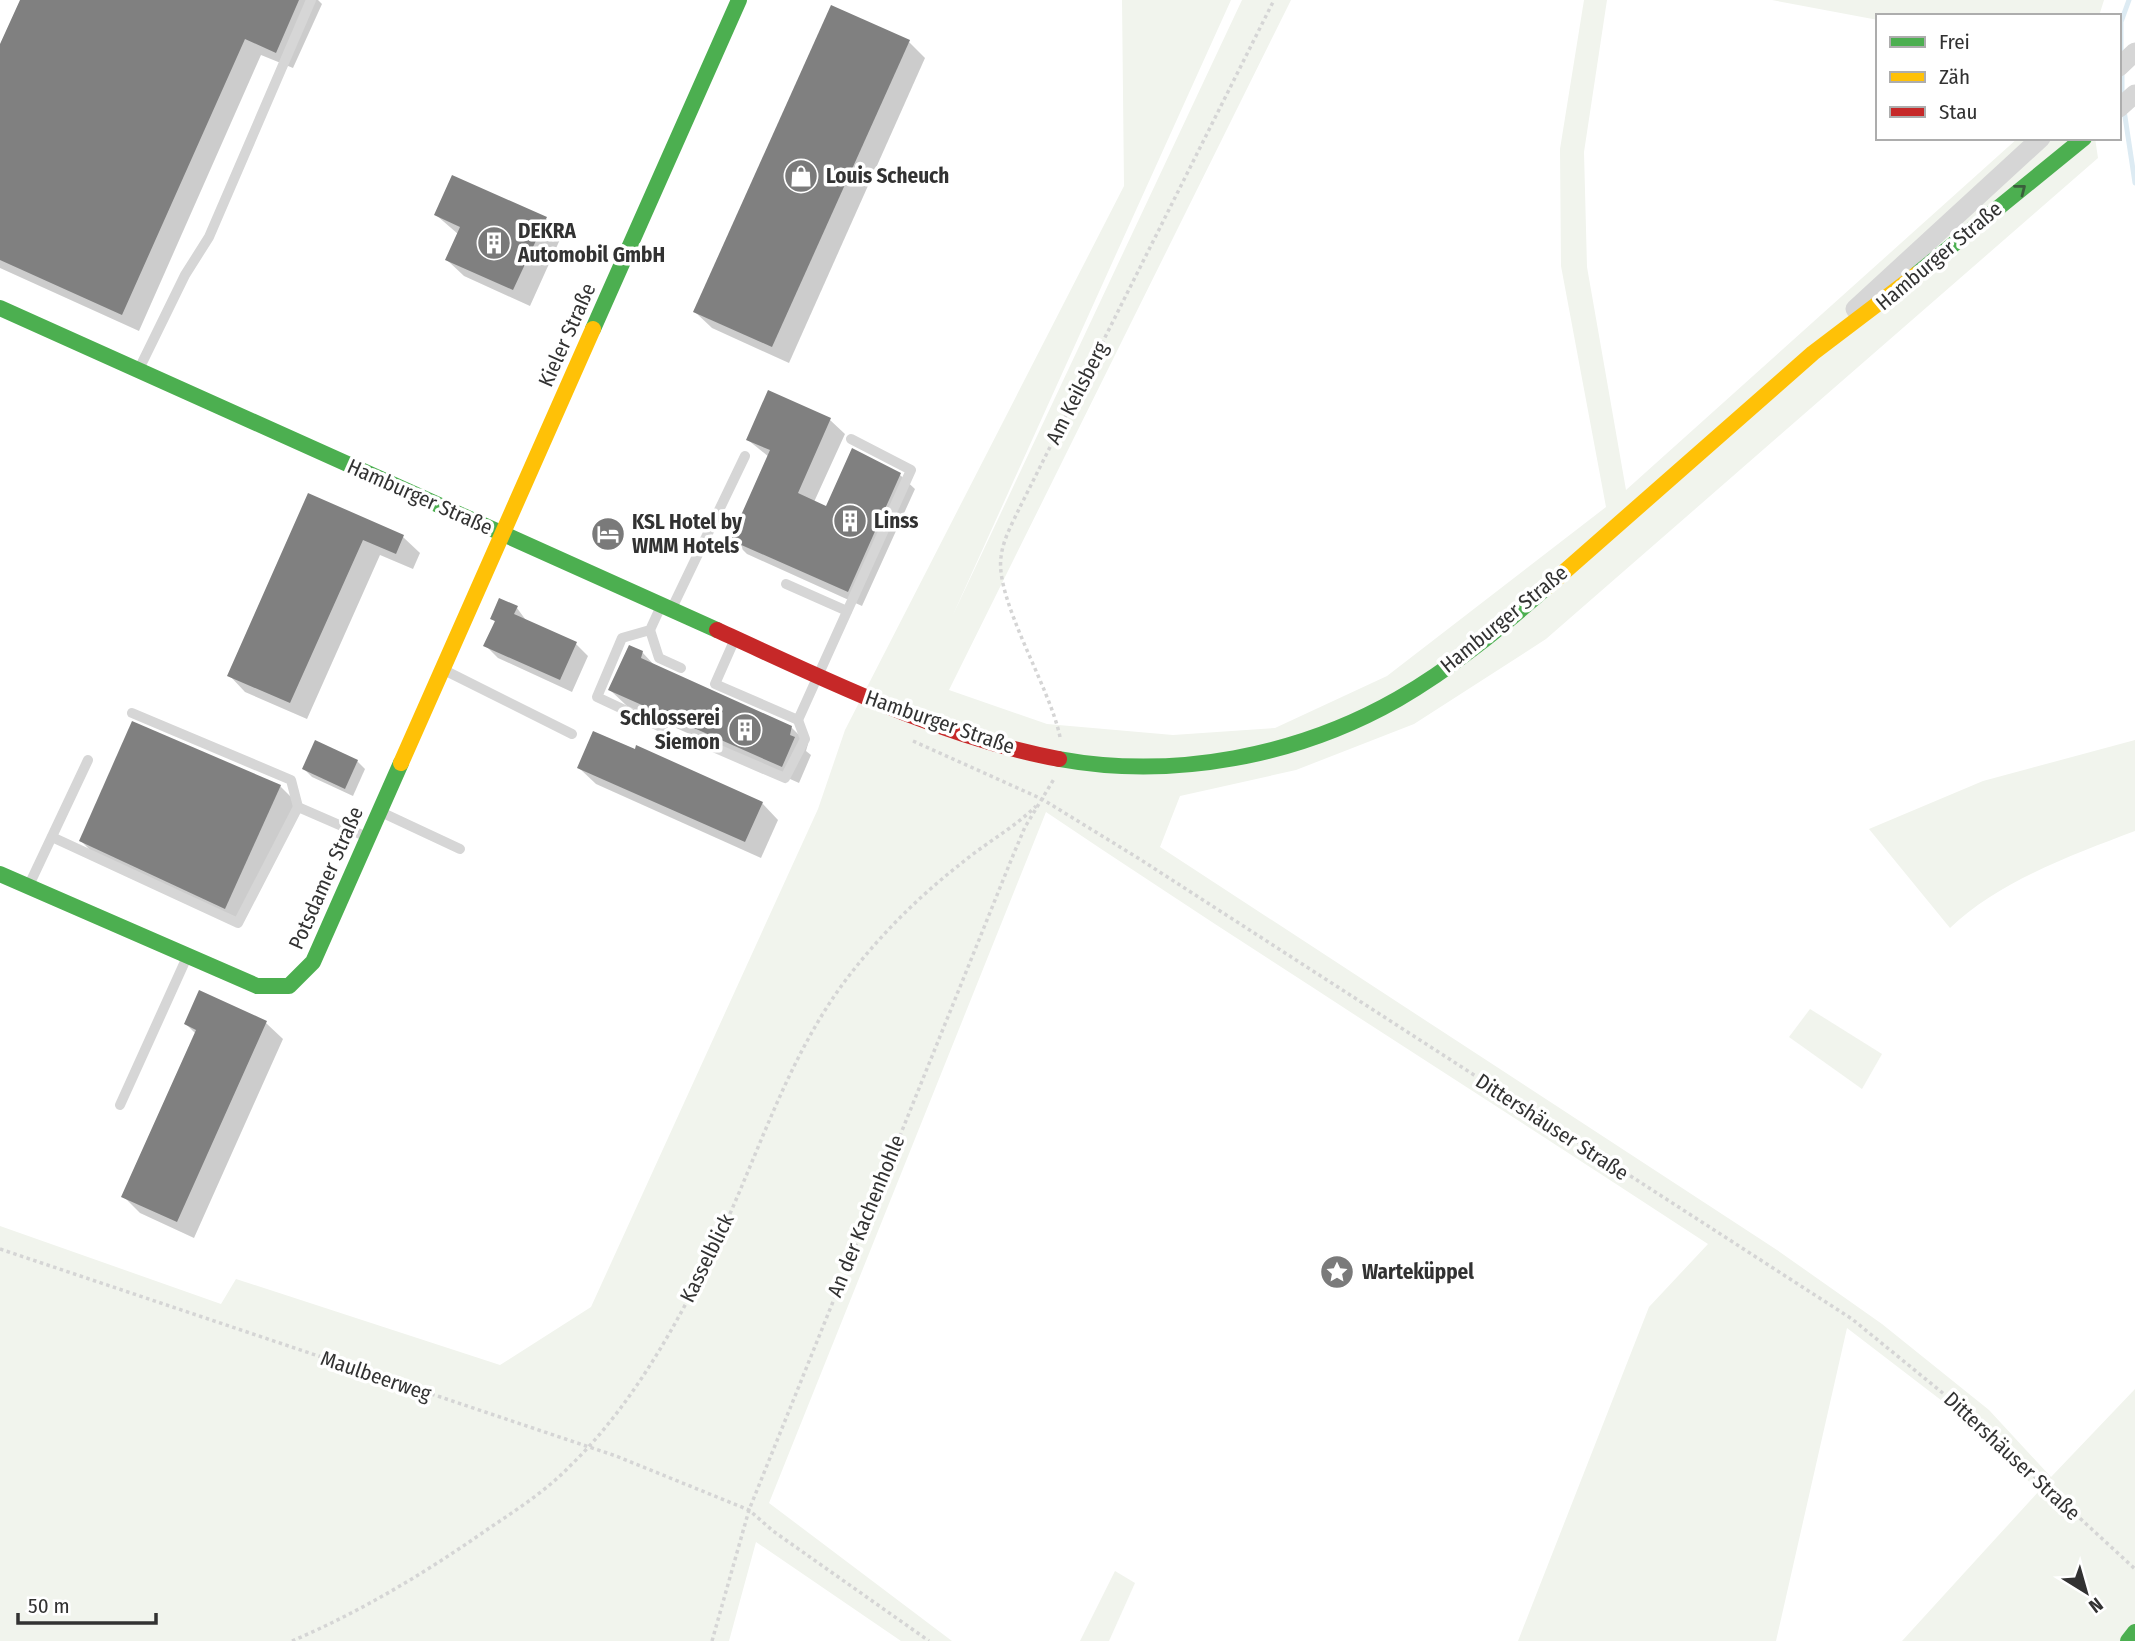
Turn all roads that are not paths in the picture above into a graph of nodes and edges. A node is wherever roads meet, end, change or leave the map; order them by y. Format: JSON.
{"nodes":[{"id":1,"x":311,"y":0,"type":"edge"},
{"id":2,"x":739,"y":0,"type":"edge"},
{"id":3,"x":2135,"y":52,"type":"edge"},
{"id":4,"x":2121,"y":65,"type":"edge"},
{"id":5,"x":2135,"y":94,"type":"edge"},
{"id":6,"x":2121,"y":106,"type":"edge"},
{"id":7,"x":2039,"y":140,"type":"edge"},
{"id":8,"x":2082,"y":140,"type":"edge"},
{"id":9,"x":0,"y":308,"type":"edge"},
{"id":10,"x":1813,"y":353,"type":"junction"},
{"id":11,"x":139,"y":369,"type":"junction"},
{"id":12,"x":851,"y":439,"type":"dead end"},
{"id":13,"x":745,"y":456,"type":"dead end"},
{"id":14,"x":502,"y":534,"type":"junction"},
{"id":15,"x":786,"y":584,"type":"dead end"},
{"id":16,"x":666,"y":608,"type":"junction"},
{"id":17,"x":847,"y":611,"type":"junction"},
{"id":18,"x":650,"y":630,"type":"junction"},
{"id":19,"x":735,"y":639,"type":"junction"},
{"id":20,"x":681,"y":668,"type":"dead end"},
{"id":21,"x":442,"y":669,"type":"junction"},
{"id":22,"x":818,"y":676,"type":"junction"},
{"id":23,"x":132,"y":713,"type":"dead end"},
{"id":24,"x":798,"y":720,"type":"junction"},
{"id":25,"x":663,"y":728,"type":"dead end"},
{"id":26,"x":572,"y":734,"type":"dead end"},
{"id":27,"x":713,"y":747,"type":"dead end"},
{"id":28,"x":88,"y":760,"type":"dead end"},
{"id":29,"x":298,"y":807,"type":"junction"},
{"id":30,"x":379,"y":812,"type":"junction"},
{"id":31,"x":52,"y":837,"type":"junction"},
{"id":32,"x":368,"y":837,"type":"junction"},
{"id":33,"x":460,"y":849,"type":"dead end"},
{"id":34,"x":0,"y":874,"type":"edge"},
{"id":35,"x":29,"y":887,"type":"junction"},
{"id":36,"x":187,"y":957,"type":"junction"},
{"id":37,"x":120,"y":1105,"type":"dead end"},
{"id":38,"x":2135,"y":1632,"type":"edge"},
{"id":39,"x":2128,"y":1641,"type":"edge"}],
"edges":[{"from":1,"to":11,"type":"lane"},
{"from":2,"to":14,"type":"main road","name":"Kieler Straße"},
{"from":3,"to":4,"type":"street"},
{"from":5,"to":6,"type":"street"},
{"from":7,"to":10,"type":"street"},
{"from":10,"to":8,"type":"main road","name":"Hamburger Straße","one_way":true},
{"from":9,"to":11,"type":"main road","name":"Hamburger Straße"},
{"from":10,"to":22,"type":"main road","name":"Hamburger Straße"},
{"from":11,"to":14,"type":"main road","name":"Hamburger Straße"},
{"from":12,"to":17,"type":"lane"},
{"from":13,"to":16,"type":"lane"},
{"from":14,"to":16,"type":"main road","name":"Hamburger Straße"},
{"from":14,"to":21,"type":"main road","name":"Potsdamer Straße"},
{"from":15,"to":17,"type":"lane"},
{"from":16,"to":18,"type":"lane"},
{"from":16,"to":19,"type":"main road","name":"Hamburger Straße"},
{"from":17,"to":22,"type":"lane"},
{"from":18,"to":20,"type":"lane"},
{"from":18,"to":25,"type":"lane"},
{"from":19,"to":22,"type":"main road","name":"Hamburger Straße"},
{"from":19,"to":24,"type":"lane"},
{"from":21,"to":26,"type":"lane"},
{"from":21,"to":30,"type":"main road","name":"Potsdamer Straße"},
{"from":22,"to":24,"type":"lane"},
{"from":23,"to":29,"type":"lane"},
{"from":24,"to":27,"type":"lane"},
{"from":28,"to":31,"type":"lane"},
{"from":29,"to":31,"type":"lane"},
{"from":29,"to":32,"type":"lane"},
{"from":30,"to":32,"type":"main road","name":"Potsdamer Straße"},
{"from":30,"to":33,"type":"lane"},
{"from":31,"to":35,"type":"lane"},
{"from":32,"to":36,"type":"main road","name":"Potsdamer Straße"},
{"from":34,"to":35,"type":"main road","name":"Potsdamer Straße"},
{"from":35,"to":36,"type":"main road","name":"Potsdamer Straße"},
{"from":36,"to":37,"type":"lane"},
{"from":38,"to":39,"type":"main road"}]}
